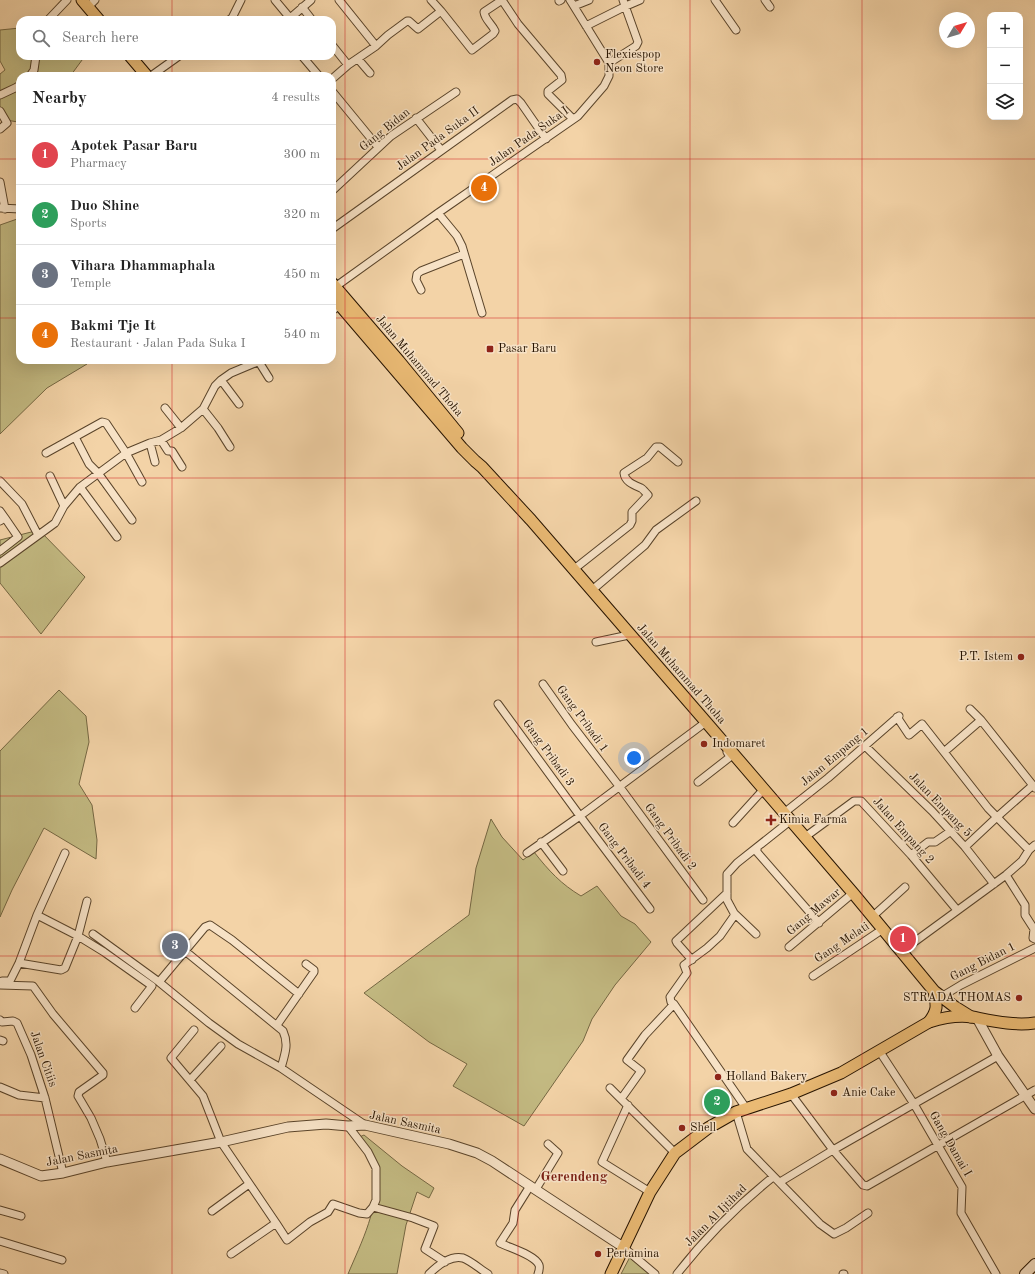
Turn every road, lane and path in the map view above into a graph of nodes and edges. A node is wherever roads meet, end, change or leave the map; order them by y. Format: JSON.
{"nodes":[{"id":1,"x":67,"y":0,"type":"edge"},
{"id":2,"x":241,"y":0,"type":"edge"},
{"id":3,"x":275,"y":0,"type":"edge"},
{"id":4,"x":311,"y":0,"type":"edge"},
{"id":5,"x":339,"y":0,"type":"edge"},
{"id":6,"x":431,"y":0,"type":"edge"},
{"id":7,"x":502,"y":0,"type":"edge"},
{"id":8,"x":589,"y":0,"type":"edge"},
{"id":9,"x":640,"y":0,"type":"edge"},
{"id":10,"x":715,"y":0,"type":"edge"},
{"id":11,"x":765,"y":0,"type":"edge"},
{"id":12,"x":88,"y":2,"type":"edge"},
{"id":13,"x":572,"y":3,"type":"edge"},
{"id":14,"x":624,"y":3,"type":"edge"},
{"id":15,"x":302,"y":7,"type":"junction"},
{"id":16,"x":770,"y":7,"type":"dead end"},
{"id":17,"x":441,"y":11,"type":"junction"},
{"id":18,"x":52,"y":16,"type":"edge"},
{"id":19,"x":97,"y":16,"type":"edge"},
{"id":20,"x":233,"y":16,"type":"edge"},
{"id":21,"x":287,"y":16,"type":"edge"},
{"id":22,"x":292,"y":16,"type":"edge"},
{"id":23,"x":309,"y":16,"type":"edge"},
{"id":24,"x":586,"y":26,"type":"junction"},
{"id":25,"x":736,"y":30,"type":"dead end"},
{"id":26,"x":376,"y":46,"type":"junction"},
{"id":27,"x":336,"y":50,"type":"edge"},
{"id":28,"x":358,"y":59,"type":"junction"},
{"id":29,"x":35,"y":60,"type":"edge"},
{"id":30,"x":133,"y":60,"type":"edge"},
{"id":31,"x":173,"y":60,"type":"edge"},
{"id":32,"x":305,"y":60,"type":"edge"},
{"id":33,"x":609,"y":63,"type":"junction"},
{"id":34,"x":348,"y":65,"type":"junction"},
{"id":35,"x":33,"y":72,"type":"edge"},
{"id":36,"x":144,"y":72,"type":"edge"},
{"id":37,"x":157,"y":72,"type":"edge"},
{"id":38,"x":316,"y":72,"type":"edge"},
{"id":39,"x":370,"y":73,"type":"dead end"},
{"id":40,"x":336,"y":76,"type":"edge"},
{"id":41,"x":16,"y":87,"type":"edge"},
{"id":42,"x":456,"y":92,"type":"dead end"},
{"id":43,"x":0,"y":95,"type":"edge"},
{"id":44,"x":336,"y":96,"type":"edge"},
{"id":45,"x":0,"y":111,"type":"edge"},
{"id":46,"x":416,"y":118,"type":"junction"},
{"id":47,"x":573,"y":119,"type":"junction"},
{"id":48,"x":0,"y":128,"type":"edge"},
{"id":49,"x":546,"y":139,"type":"junction"},
{"id":50,"x":378,"y":147,"type":"junction"},
{"id":51,"x":441,"y":150,"type":"junction"},
{"id":52,"x":0,"y":182,"type":"edge"},
{"id":53,"x":336,"y":187,"type":"edge"},
{"id":54,"x":2,"y":208,"type":"edge"},
{"id":55,"x":16,"y":209,"type":"edge"},
{"id":56,"x":438,"y":213,"type":"junction"},
{"id":57,"x":336,"y":226,"type":"edge"},
{"id":58,"x":464,"y":254,"type":"junction"},
{"id":59,"x":336,"y":287,"type":"edge"},
{"id":60,"x":421,"y":290,"type":"dead end"},
{"id":61,"x":339,"y":305,"type":"edge"},
{"id":62,"x":482,"y":313,"type":"dead end"},
{"id":63,"x":244,"y":364,"type":"edge"},
{"id":64,"x":262,"y":364,"type":"edge"},
{"id":65,"x":269,"y":378,"type":"dead end"},
{"id":66,"x":221,"y":380,"type":"junction"},
{"id":67,"x":239,"y":404,"type":"dead end"},
{"id":68,"x":165,"y":408,"type":"dead end"},
{"id":69,"x":203,"y":409,"type":"junction"},
{"id":70,"x":181,"y":428,"type":"junction"},
{"id":71,"x":75,"y":437,"type":"junction"},
{"id":72,"x":161,"y":440,"type":"junction"},
{"id":73,"x":150,"y":442,"type":"junction"},
{"id":74,"x":230,"y":447,"type":"dead end"},
{"id":75,"x":46,"y":453,"type":"dead end"},
{"id":76,"x":126,"y":453,"type":"junction"},
{"id":77,"x":155,"y":462,"type":"dead end"},
{"id":78,"x":678,"y":462,"type":"dead end"},
{"id":79,"x":182,"y":468,"type":"dead end"},
{"id":80,"x":98,"y":474,"type":"junction"},
{"id":81,"x":50,"y":476,"type":"dead end"},
{"id":82,"x":0,"y":481,"type":"edge"},
{"id":83,"x":142,"y":482,"type":"dead end"},
{"id":84,"x":80,"y":488,"type":"junction"},
{"id":85,"x":696,"y":501,"type":"dead end"},
{"id":86,"x":64,"y":506,"type":"junction"},
{"id":87,"x":0,"y":511,"type":"edge"},
{"id":88,"x":2,"y":519,"type":"edge"},
{"id":89,"x":132,"y":520,"type":"dead end"},
{"id":90,"x":38,"y":535,"type":"junction"},
{"id":91,"x":117,"y":537,"type":"dead end"},
{"id":92,"x":0,"y":551,"type":"edge"},
{"id":93,"x":0,"y":564,"type":"edge"},
{"id":94,"x":573,"y":570,"type":"junction"},
{"id":95,"x":591,"y":591,"type":"junction"},
{"id":96,"x":629,"y":635,"type":"junction"},
{"id":97,"x":596,"y":642,"type":"dead end"},
{"id":98,"x":543,"y":684,"type":"dead end"},
{"id":99,"x":498,"y":704,"type":"dead end"},
{"id":100,"x":970,"y":709,"type":"dead end"},
{"id":101,"x":981,"y":720,"type":"junction"},
{"id":102,"x":706,"y":722,"type":"junction"},
{"id":103,"x":865,"y":746,"type":"junction"},
{"id":104,"x":729,"y":750,"type":"junction"},
{"id":105,"x":944,"y":752,"type":"junction"},
{"id":106,"x":698,"y":782,"type":"dead end"},
{"id":107,"x":619,"y":786,"type":"junction"},
{"id":108,"x":1034,"y":787,"type":"edge"},
{"id":109,"x":763,"y":790,"type":"junction"},
{"id":110,"x":580,"y":816,"type":"junction"},
{"id":111,"x":787,"y":817,"type":"junction"},
{"id":112,"x":997,"y":817,"type":"junction"},
{"id":113,"x":733,"y":823,"type":"dead end"},
{"id":114,"x":951,"y":831,"type":"junction"},
{"id":115,"x":805,"y":837,"type":"junction"},
{"id":116,"x":541,"y":842,"type":"junction"},
{"id":117,"x":1035,"y":845,"type":"edge"},
{"id":118,"x":965,"y":847,"type":"junction"},
{"id":119,"x":757,"y":848,"type":"junction"},
{"id":120,"x":1029,"y":850,"type":"junction"},
{"id":121,"x":527,"y":852,"type":"dead end"},
{"id":122,"x":65,"y":853,"type":"dead end"},
{"id":123,"x":911,"y":855,"type":"junction"},
{"id":124,"x":563,"y":871,"type":"dead end"},
{"id":125,"x":1006,"y":875,"type":"junction"},
{"id":126,"x":994,"y":884,"type":"junction"},
{"id":127,"x":905,"y":887,"type":"dead end"},
{"id":128,"x":727,"y":893,"type":"junction"},
{"id":129,"x":853,"y":894,"type":"junction"},
{"id":130,"x":703,"y":900,"type":"dead end"},
{"id":131,"x":87,"y":901,"type":"dead end"},
{"id":132,"x":650,"y":909,"type":"dead end"},
{"id":133,"x":957,"y":910,"type":"junction"},
{"id":134,"x":734,"y":913,"type":"junction"},
{"id":135,"x":37,"y":915,"type":"junction"},
{"id":136,"x":872,"y":916,"type":"junction"},
{"id":137,"x":819,"y":923,"type":"junction"},
{"id":138,"x":883,"y":929,"type":"junction"},
{"id":139,"x":1035,"y":929,"type":"edge"},
{"id":140,"x":93,"y":934,"type":"dead end"},
{"id":141,"x":756,"y":934,"type":"dead end"},
{"id":142,"x":78,"y":936,"type":"junction"},
{"id":143,"x":1035,"y":940,"type":"edge"},
{"id":144,"x":789,"y":947,"type":"dead end"},
{"id":145,"x":1035,"y":948,"type":"edge"},
{"id":146,"x":185,"y":951,"type":"junction"},
{"id":147,"x":902,"y":951,"type":"junction"},
{"id":148,"x":111,"y":952,"type":"junction"},
{"id":149,"x":692,"y":960,"type":"junction"},
{"id":150,"x":19,"y":963,"type":"junction"},
{"id":151,"x":306,"y":964,"type":"dead end"},
{"id":152,"x":813,"y":976,"type":"dead end"},
{"id":153,"x":0,"y":982,"type":"edge"},
{"id":154,"x":10,"y":983,"type":"junction"},
{"id":155,"x":156,"y":983,"type":"junction"},
{"id":156,"x":299,"y":994,"type":"junction"},
{"id":157,"x":938,"y":994,"type":"junction"},
{"id":158,"x":674,"y":1004,"type":"junction"},
{"id":159,"x":135,"y":1008,"type":"dead end"},
{"id":160,"x":974,"y":1018,"type":"junction"},
{"id":161,"x":0,"y":1020,"type":"edge"},
{"id":162,"x":929,"y":1022,"type":"junction"},
{"id":163,"x":1035,"y":1023,"type":"edge"},
{"id":164,"x":277,"y":1025,"type":"junction"},
{"id":165,"x":194,"y":1030,"type":"dead end"},
{"id":166,"x":221,"y":1046,"type":"dead end"},
{"id":167,"x":880,"y":1052,"type":"junction"},
{"id":168,"x":998,"y":1056,"type":"junction"},
{"id":169,"x":281,"y":1068,"type":"junction"},
{"id":170,"x":190,"y":1080,"type":"junction"},
{"id":171,"x":0,"y":1088,"type":"edge"},
{"id":172,"x":610,"y":1088,"type":"dead end"},
{"id":173,"x":1035,"y":1090,"type":"edge"},
{"id":174,"x":791,"y":1094,"type":"junction"},
{"id":175,"x":1025,"y":1095,"type":"junction"},
{"id":176,"x":45,"y":1098,"type":"junction"},
{"id":177,"x":621,"y":1099,"type":"junction"},
{"id":178,"x":914,"y":1104,"type":"junction"},
{"id":179,"x":628,"y":1106,"type":"junction"},
{"id":180,"x":1035,"y":1109,"type":"edge"},
{"id":181,"x":741,"y":1110,"type":"junction"},
{"id":182,"x":356,"y":1126,"type":"junction"},
{"id":183,"x":221,"y":1142,"type":"junction"},
{"id":184,"x":548,"y":1144,"type":"dead end"},
{"id":185,"x":939,"y":1146,"type":"junction"},
{"id":186,"x":833,"y":1150,"type":"junction"},
{"id":187,"x":675,"y":1153,"type":"junction"},
{"id":188,"x":0,"y":1159,"type":"edge"},
{"id":189,"x":107,"y":1162,"type":"junction"},
{"id":190,"x":63,"y":1173,"type":"junction"},
{"id":191,"x":773,"y":1177,"type":"junction"},
{"id":192,"x":780,"y":1182,"type":"junction"},
{"id":193,"x":249,"y":1184,"type":"junction"},
{"id":194,"x":533,"y":1188,"type":"junction"},
{"id":195,"x":650,"y":1192,"type":"junction"},
{"id":196,"x":373,"y":1207,"type":"junction"},
{"id":197,"x":0,"y":1210,"type":"edge"},
{"id":198,"x":212,"y":1211,"type":"dead end"},
{"id":199,"x":868,"y":1213,"type":"dead end"},
{"id":200,"x":21,"y":1216,"type":"dead end"},
{"id":201,"x":276,"y":1223,"type":"junction"},
{"id":202,"x":0,"y":1241,"type":"edge"},
{"id":203,"x":623,"y":1248,"type":"junction"},
{"id":204,"x":231,"y":1254,"type":"dead end"},
{"id":205,"x":62,"y":1260,"type":"dead end"},
{"id":206,"x":445,"y":1262,"type":"junction"},
{"id":207,"x":1035,"y":1264,"type":"edge"},
{"id":208,"x":0,"y":1273,"type":"edge"},
{"id":209,"x":4,"y":1274,"type":"edge"},
{"id":210,"x":429,"y":1274,"type":"edge"},
{"id":211,"x":488,"y":1274,"type":"edge"},
{"id":212,"x":538,"y":1274,"type":"edge"},
{"id":213,"x":611,"y":1274,"type":"edge"},
{"id":214,"x":655,"y":1274,"type":"edge"},
{"id":215,"x":677,"y":1274,"type":"edge"},
{"id":216,"x":996,"y":1274,"type":"edge"},
{"id":217,"x":1025,"y":1274,"type":"edge"}],
"edges":[{"from":1,"to":18,"type":"street"},
{"from":2,"to":20,"type":"street"},
{"from":3,"to":21,"type":"street"},
{"from":4,"to":15,"type":"street"},
{"from":5,"to":26,"type":"street"},
{"from":6,"to":17,"type":"street"},
{"from":7,"to":17,"type":"street"},
{"from":7,"to":47,"type":"street"},
{"from":8,"to":13,"type":"street"},
{"from":9,"to":14,"type":"street"},
{"from":10,"to":25,"type":"street"},
{"from":11,"to":16,"type":"street"},
{"from":12,"to":19,"type":"main road"},
{"from":13,"to":24,"type":"street"},
{"from":14,"to":24,"type":"street"},
{"from":14,"to":33,"type":"street"},
{"from":15,"to":22,"type":"street"},
{"from":15,"to":23,"type":"street"},
{"from":17,"to":26,"type":"street"},
{"from":24,"to":33,"type":"street"},
{"from":26,"to":28,"type":"street"},
{"from":27,"to":34,"type":"street"},
{"from":28,"to":34,"type":"street"},
{"from":28,"to":39,"type":"street"},
{"from":29,"to":35,"type":"street"},
{"from":30,"to":36,"type":"main road"},
{"from":31,"to":37,"type":"street"},
{"from":32,"to":38,"type":"street"},
{"from":33,"to":47,"type":"street","name":"Jalan Pada Suka I"},
{"from":34,"to":40,"type":"street"},
{"from":41,"to":43,"type":"street"},
{"from":42,"to":46,"type":"street","name":"Gang Bidan"},
{"from":44,"to":50,"type":"street"},
{"from":45,"to":48,"type":"street"},
{"from":46,"to":50,"type":"street","name":"Gang Bidan"},
{"from":46,"to":51,"type":"street"},
{"from":47,"to":49,"type":"street","name":"Jalan Pada Suka I"},
{"from":49,"to":51,"type":"street","name":"Jalan Pada Suka II"},
{"from":49,"to":56,"type":"street","name":"Jalan Pada Suka I"},
{"from":50,"to":53,"type":"street","name":"Gang Bidan"},
{"from":51,"to":57,"type":"street","name":"Jalan Pada Suka II"},
{"from":52,"to":54,"type":"street"},
{"from":54,"to":55,"type":"street"},
{"from":56,"to":58,"type":"street"},
{"from":56,"to":59,"type":"street","name":"Jalan Pada Suka I"},
{"from":58,"to":60,"type":"street"},
{"from":58,"to":62,"type":"street"},
{"from":61,"to":94,"type":"main road","name":"Jalan Muhammad Thoha"},
{"from":63,"to":66,"type":"street"},
{"from":64,"to":65,"type":"street"},
{"from":66,"to":67,"type":"street"},
{"from":66,"to":69,"type":"street"},
{"from":68,"to":70,"type":"street"},
{"from":69,"to":70,"type":"street"},
{"from":69,"to":74,"type":"street"},
{"from":70,"to":72,"type":"street"},
{"from":71,"to":75,"type":"street"},
{"from":71,"to":76,"type":"street"},
{"from":71,"to":80,"type":"street"},
{"from":72,"to":73,"type":"street"},
{"from":72,"to":79,"type":"street"},
{"from":73,"to":76,"type":"street"},
{"from":73,"to":77,"type":"street"},
{"from":76,"to":80,"type":"street"},
{"from":76,"to":83,"type":"street"},
{"from":78,"to":94,"type":"street"},
{"from":80,"to":84,"type":"street"},
{"from":80,"to":89,"type":"street"},
{"from":81,"to":86,"type":"street"},
{"from":82,"to":90,"type":"street"},
{"from":84,"to":86,"type":"street"},
{"from":84,"to":91,"type":"street"},
{"from":85,"to":95,"type":"street"},
{"from":86,"to":90,"type":"street"},
{"from":87,"to":88,"type":"street"},
{"from":88,"to":92,"type":"street"},
{"from":90,"to":93,"type":"street"},
{"from":94,"to":95,"type":"main road","name":"Jalan Muhammad Thoha"},
{"from":95,"to":96,"type":"main road","name":"Jalan Muhammad Thoha"},
{"from":96,"to":97,"type":"street"},
{"from":96,"to":102,"type":"main road","name":"Jalan Muhammad Thoha"},
{"from":98,"to":107,"type":"street","name":"Gang Pribadi 1"},
{"from":99,"to":110,"type":"street","name":"Gang Pribadi 3"},
{"from":100,"to":101,"type":"street"},
{"from":101,"to":105,"type":"street"},
{"from":101,"to":108,"type":"street"},
{"from":102,"to":104,"type":"main road","name":"Jalan Muhammad Thoha"},
{"from":102,"to":107,"type":"street"},
{"from":103,"to":105,"type":"street","name":"Jalan Empang 1"},
{"from":103,"to":111,"type":"street","name":"Jalan Empang 1"},
{"from":103,"to":114,"type":"street","name":"Jalan Empang 5"},
{"from":104,"to":106,"type":"street"},
{"from":104,"to":109,"type":"main road","name":"Jalan Muhammad Thoha"},
{"from":105,"to":112,"type":"street"},
{"from":107,"to":110,"type":"street"},
{"from":107,"to":130,"type":"street","name":"Gang Pribadi 2"},
{"from":108,"to":112,"type":"street"},
{"from":109,"to":111,"type":"main road","name":"Jalan Muhammad Thoha"},
{"from":109,"to":113,"type":"street"},
{"from":110,"to":116,"type":"street"},
{"from":110,"to":132,"type":"street","name":"Gang Pribadi 4"},
{"from":111,"to":115,"type":"main road","name":"Jalan Muhammad Thoha"},
{"from":111,"to":119,"type":"street","name":"Jalan Empang 1"},
{"from":112,"to":118,"type":"street"},
{"from":112,"to":120,"type":"street"},
{"from":114,"to":118,"type":"street","name":"Jalan Empang 5"},
{"from":114,"to":123,"type":"street"},
{"from":115,"to":123,"type":"street","name":"Jalan Empang 2"},
{"from":115,"to":129,"type":"main road","name":"Jalan Muhammad Thoha"},
{"from":116,"to":121,"type":"street"},
{"from":116,"to":124,"type":"street"},
{"from":117,"to":120,"type":"street"},
{"from":118,"to":126,"type":"street","name":"Jalan Empang 5"},
{"from":119,"to":128,"type":"street","name":"Jalan Empang 1"},
{"from":119,"to":137,"type":"street"},
{"from":120,"to":125,"type":"street"},
{"from":122,"to":135,"type":"street"},
{"from":123,"to":133,"type":"street","name":"Jalan Empang 2"},
{"from":125,"to":126,"type":"street"},
{"from":125,"to":139,"type":"street"},
{"from":126,"to":133,"type":"street"},
{"from":127,"to":136,"type":"street"},
{"from":128,"to":134,"type":"street"},
{"from":128,"to":149,"type":"street"},
{"from":129,"to":136,"type":"main road","name":"Jalan Muhammad Thoha"},
{"from":129,"to":137,"type":"street","name":"Gang Mawar"},
{"from":131,"to":142,"type":"street"},
{"from":133,"to":147,"type":"street"},
{"from":134,"to":141,"type":"street"},
{"from":134,"to":149,"type":"street"},
{"from":135,"to":142,"type":"street"},
{"from":135,"to":150,"type":"street"},
{"from":136,"to":138,"type":"main road","name":"Jalan Muhammad Thoha"},
{"from":137,"to":144,"type":"street","name":"Gang Mawar"},
{"from":138,"to":147,"type":"main road","name":"Jalan Muhammad Thoha"},
{"from":138,"to":152,"type":"street","name":"Gang Melati"},
{"from":139,"to":143,"type":"street"},
{"from":140,"to":148,"type":"street"},
{"from":142,"to":148,"type":"street"},
{"from":142,"to":150,"type":"street"},
{"from":145,"to":157,"type":"street","name":"Gang Bidan 1"},
{"from":146,"to":155,"type":"street"},
{"from":146,"to":156,"type":"street"},
{"from":146,"to":164,"type":"street"},
{"from":147,"to":157,"type":"main road","name":"Jalan Muhammad Thoha"},
{"from":148,"to":155,"type":"street"},
{"from":148,"to":155,"type":"street"},
{"from":149,"to":158,"type":"street"},
{"from":150,"to":154,"type":"street"},
{"from":151,"to":156,"type":"street"},
{"from":153,"to":154,"type":"street"},
{"from":154,"to":189,"type":"street"},
{"from":155,"to":159,"type":"street"},
{"from":155,"to":169,"type":"street"},
{"from":156,"to":164,"type":"street"},
{"from":157,"to":160,"type":"main road","name":"Jalan Muhammad Thoha"},
{"from":157,"to":162,"type":"main road"},
{"from":158,"to":177,"type":"street"},
{"from":158,"to":181,"type":"street"},
{"from":160,"to":162,"type":"main road"},
{"from":160,"to":163,"type":"main road"},
{"from":160,"to":168,"type":"street"},
{"from":161,"to":176,"type":"street","name":"Jalan Citiis"},
{"from":162,"to":167,"type":"main road"},
{"from":164,"to":169,"type":"street"},
{"from":165,"to":170,"type":"street"},
{"from":166,"to":170,"type":"street"},
{"from":167,"to":174,"type":"main road"},
{"from":167,"to":178,"type":"street","name":"Gang Damai I"},
{"from":168,"to":175,"type":"street"},
{"from":168,"to":178,"type":"street"},
{"from":169,"to":182,"type":"street"},
{"from":170,"to":183,"type":"street"},
{"from":171,"to":176,"type":"street","name":"Jalan Citiis"},
{"from":172,"to":177,"type":"street"},
{"from":173,"to":175,"type":"street"},
{"from":174,"to":181,"type":"main road"},
{"from":174,"to":186,"type":"street"},
{"from":175,"to":180,"type":"street"},
{"from":175,"to":185,"type":"street"},
{"from":176,"to":190,"type":"street","name":"Jalan Citiis"},
{"from":177,"to":179,"type":"street"},
{"from":178,"to":185,"type":"street","name":"Gang Damai I"},
{"from":178,"to":186,"type":"street"},
{"from":179,"to":187,"type":"street"},
{"from":179,"to":195,"type":"street"},
{"from":181,"to":187,"type":"main road"},
{"from":181,"to":191,"type":"street"},
{"from":182,"to":183,"type":"street","name":"Jalan Sasmita"},
{"from":182,"to":194,"type":"street","name":"Jalan Sasmita"},
{"from":182,"to":196,"type":"street"},
{"from":183,"to":189,"type":"street","name":"Jalan Sasmita"},
{"from":183,"to":193,"type":"street"},
{"from":184,"to":194,"type":"street"},
{"from":185,"to":186,"type":"street"},
{"from":185,"to":216,"type":"street","name":"Gang Damai I"},
{"from":186,"to":192,"type":"street"},
{"from":187,"to":195,"type":"main road"},
{"from":188,"to":190,"type":"street","name":"Jalan Sasmita"},
{"from":189,"to":190,"type":"street","name":"Jalan Sasmita"},
{"from":191,"to":192,"type":"street"},
{"from":191,"to":215,"type":"street","name":"Jalan Al Ijtihad"},
{"from":192,"to":199,"type":"street"},
{"from":193,"to":198,"type":"street"},
{"from":193,"to":201,"type":"street"},
{"from":194,"to":203,"type":"street","name":"Jalan Sasmita"},
{"from":194,"to":212,"type":"street"},
{"from":195,"to":203,"type":"main road"},
{"from":196,"to":201,"type":"street"},
{"from":196,"to":206,"type":"street"},
{"from":197,"to":200,"type":"street"},
{"from":201,"to":204,"type":"street"},
{"from":202,"to":205,"type":"street"},
{"from":203,"to":213,"type":"main road"},
{"from":203,"to":214,"type":"street","name":"Jalan Sasmita"},
{"from":206,"to":210,"type":"street"},
{"from":206,"to":211,"type":"street"},
{"from":207,"to":217,"type":"main road"},
{"from":208,"to":209,"type":"street"}]}
